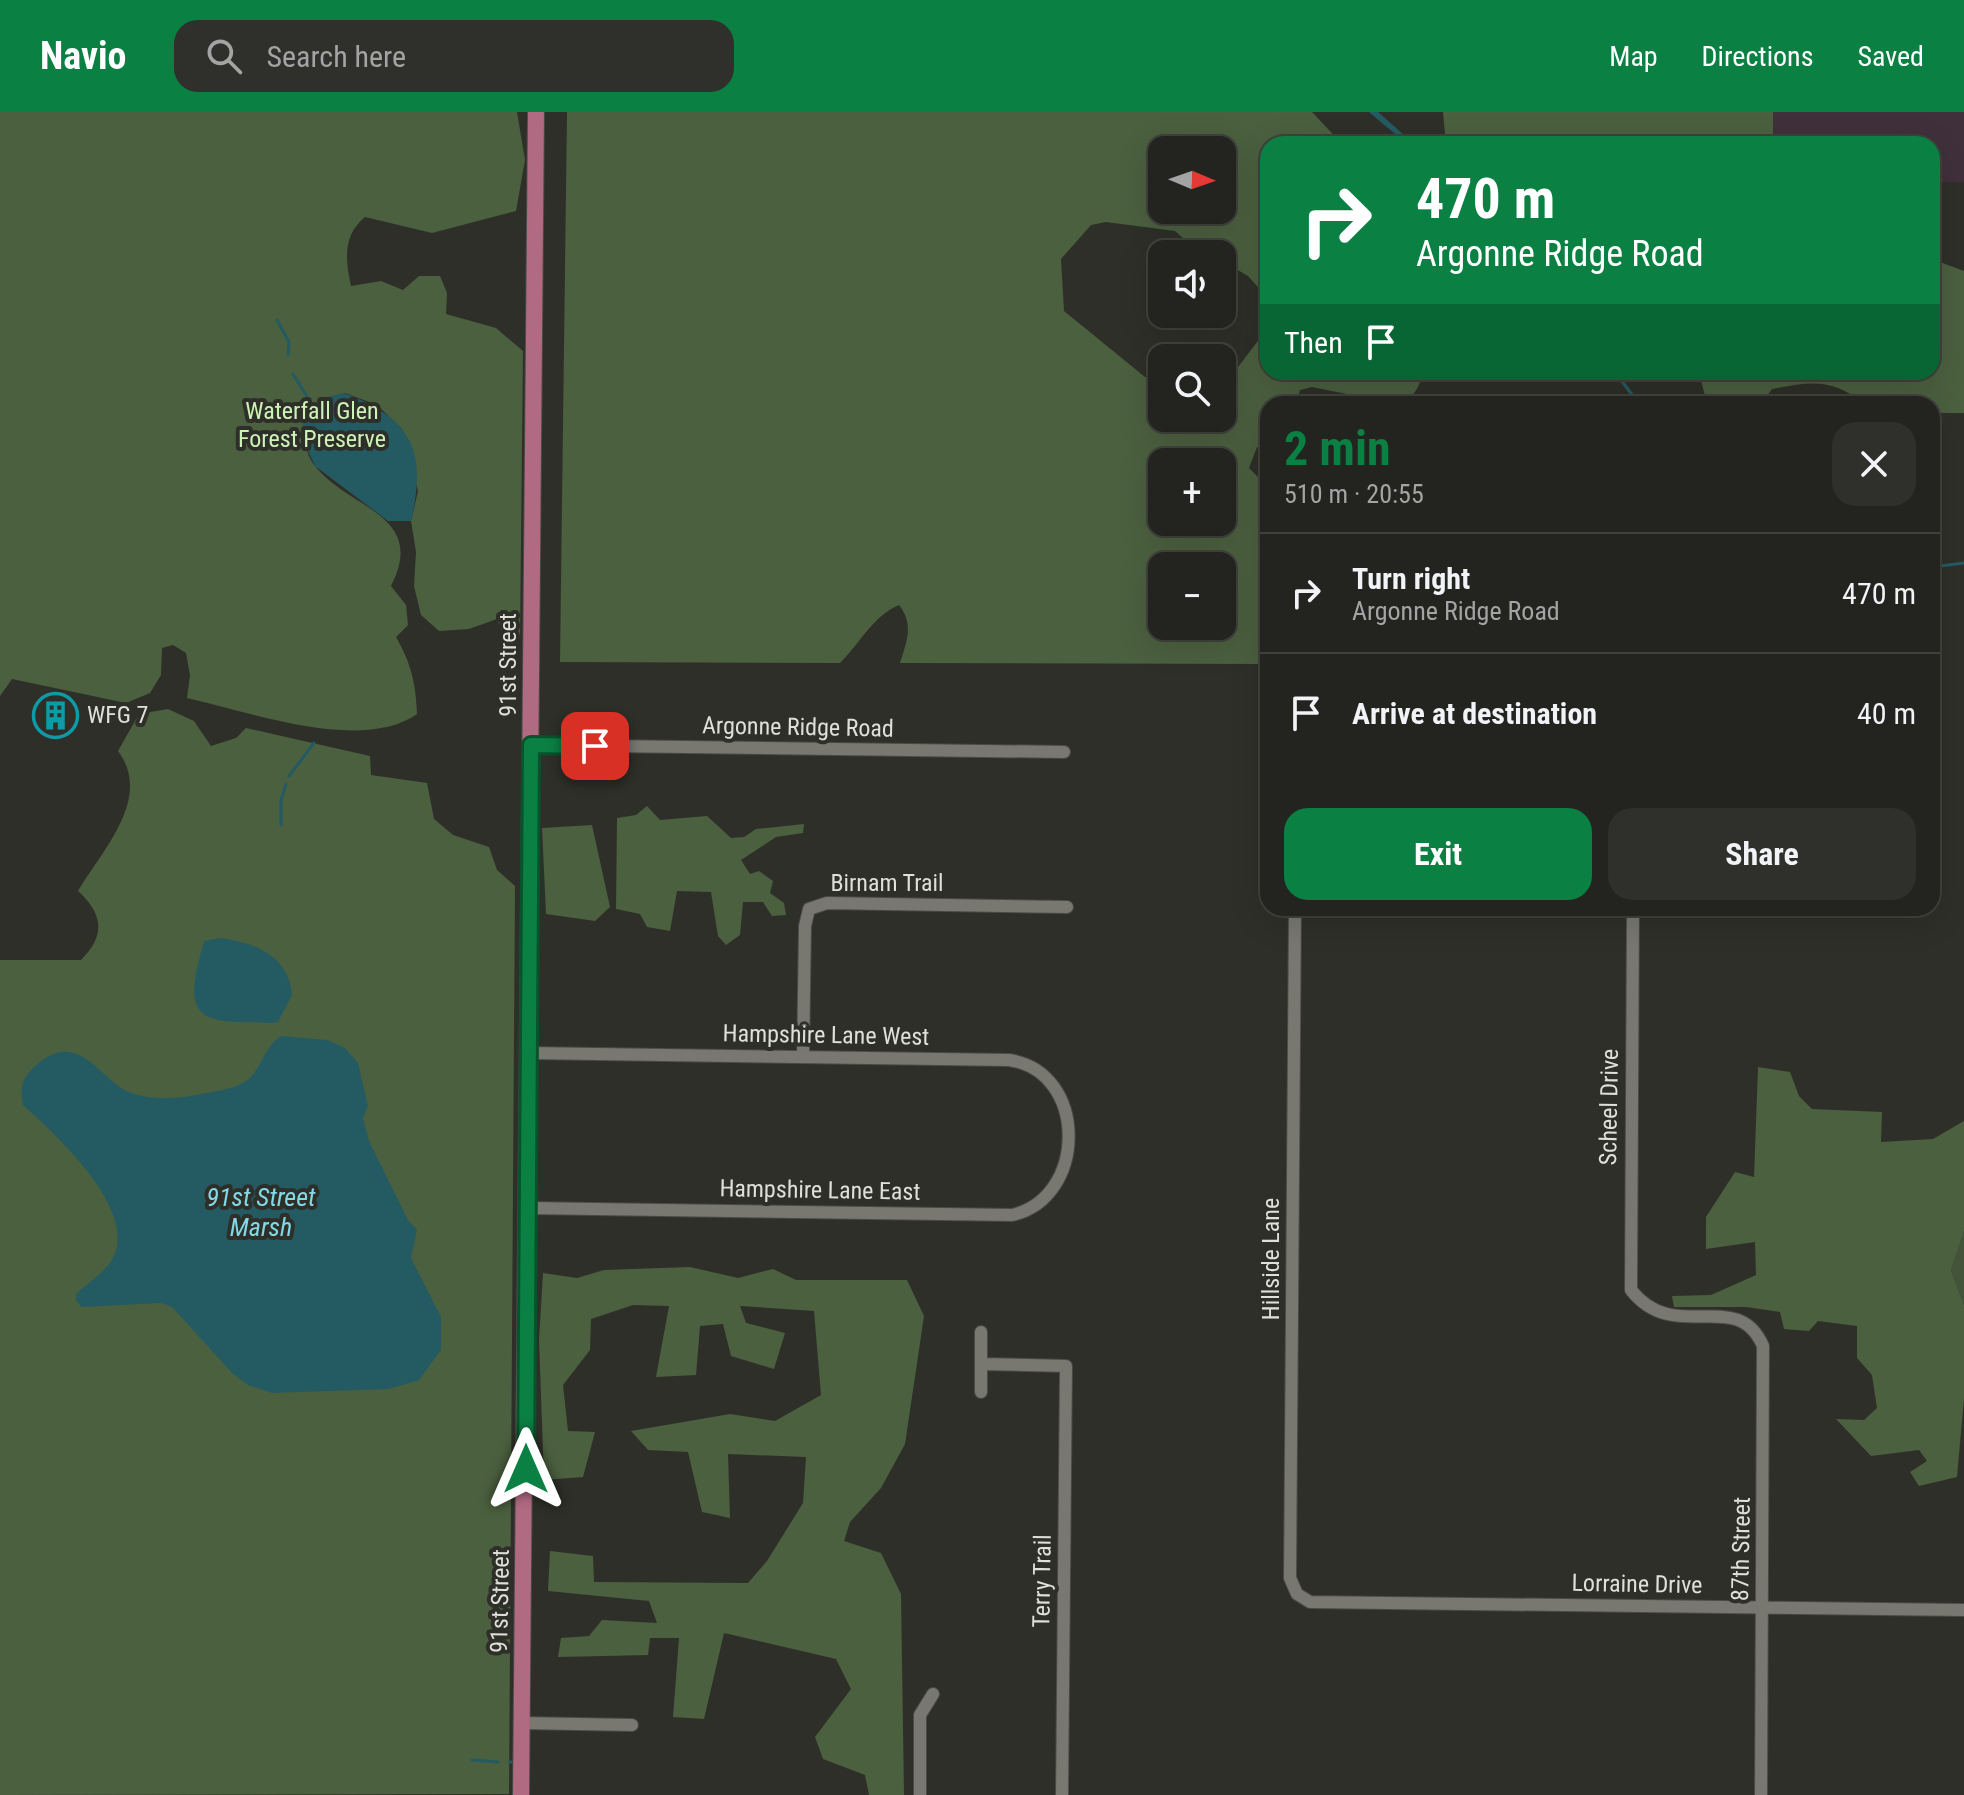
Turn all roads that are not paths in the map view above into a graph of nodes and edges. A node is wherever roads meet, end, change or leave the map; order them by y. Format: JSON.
{"nodes":[{"id":1,"x":536,"y":112,"type":"edge"},
{"id":2,"x":531,"y":745,"type":"junction"},
{"id":3,"x":1064,"y":752,"type":"dead end"},
{"id":4,"x":1067,"y":907,"type":"dead end"},
{"id":5,"x":1295,"y":916,"type":"edge"},
{"id":6,"x":1633,"y":916,"type":"edge"},
{"id":7,"x":529,"y":1053,"type":"junction"},
{"id":8,"x":803,"y":1057,"type":"junction"},
{"id":9,"x":1066,"y":1143,"type":"joint"},
{"id":10,"x":528,"y":1208,"type":"junction"},
{"id":11,"x":1734,"y":1318,"type":"joint"},
{"id":12,"x":981,"y":1332,"type":"dead end"},
{"id":13,"x":981,"y":1364,"type":"junction"},
{"id":14,"x":981,"y":1392,"type":"dead end"},
{"id":15,"x":1310,"y":1602,"type":"joint"},
{"id":16,"x":1762,"y":1608,"type":"junction"},
{"id":17,"x":1964,"y":1610,"type":"edge"},
{"id":18,"x":933,"y":1694,"type":"dead end"},
{"id":19,"x":522,"y":1723,"type":"junction"},
{"id":20,"x":632,"y":1725,"type":"dead end"},
{"id":21,"x":521,"y":1795,"type":"edge"},
{"id":22,"x":920,"y":1795,"type":"edge"},
{"id":23,"x":1062,"y":1795,"type":"edge"},
{"id":24,"x":1761,"y":1795,"type":"edge"}],
"edges":[{"from":1,"to":2,"type":"main road","name":"91st Street"},
{"from":2,"to":3,"type":"street","name":"Argonne Ridge Road"},
{"from":2,"to":7,"type":"main road","name":"91st Street"},
{"from":4,"to":8,"type":"street","name":"Birnam Trail"},
{"from":5,"to":15,"type":"street","name":"Hillside Lane"},
{"from":6,"to":11,"type":"street","name":"Scheel Drive"},
{"from":7,"to":8,"type":"street","name":"Hampshire Lane West"},
{"from":7,"to":10,"type":"main road","name":"91st Street"},
{"from":8,"to":9,"type":"street","name":"Hampshire Lane West"},
{"from":9,"to":10,"type":"street","name":"Hampshire Lane East"},
{"from":10,"to":19,"type":"main road","name":"91st Street"},
{"from":11,"to":16,"type":"street","name":"87th Street"},
{"from":12,"to":13,"type":"street"},
{"from":13,"to":14,"type":"street"},
{"from":13,"to":23,"type":"street","name":"Terry Trail"},
{"from":15,"to":16,"type":"street","name":"Lorraine Drive"},
{"from":16,"to":17,"type":"street","name":"Lorraine Drive"},
{"from":16,"to":24,"type":"street","name":"87th Street"},
{"from":18,"to":22,"type":"street"},
{"from":19,"to":20,"type":"street"},
{"from":19,"to":21,"type":"main road","name":"91st Street"}]}
